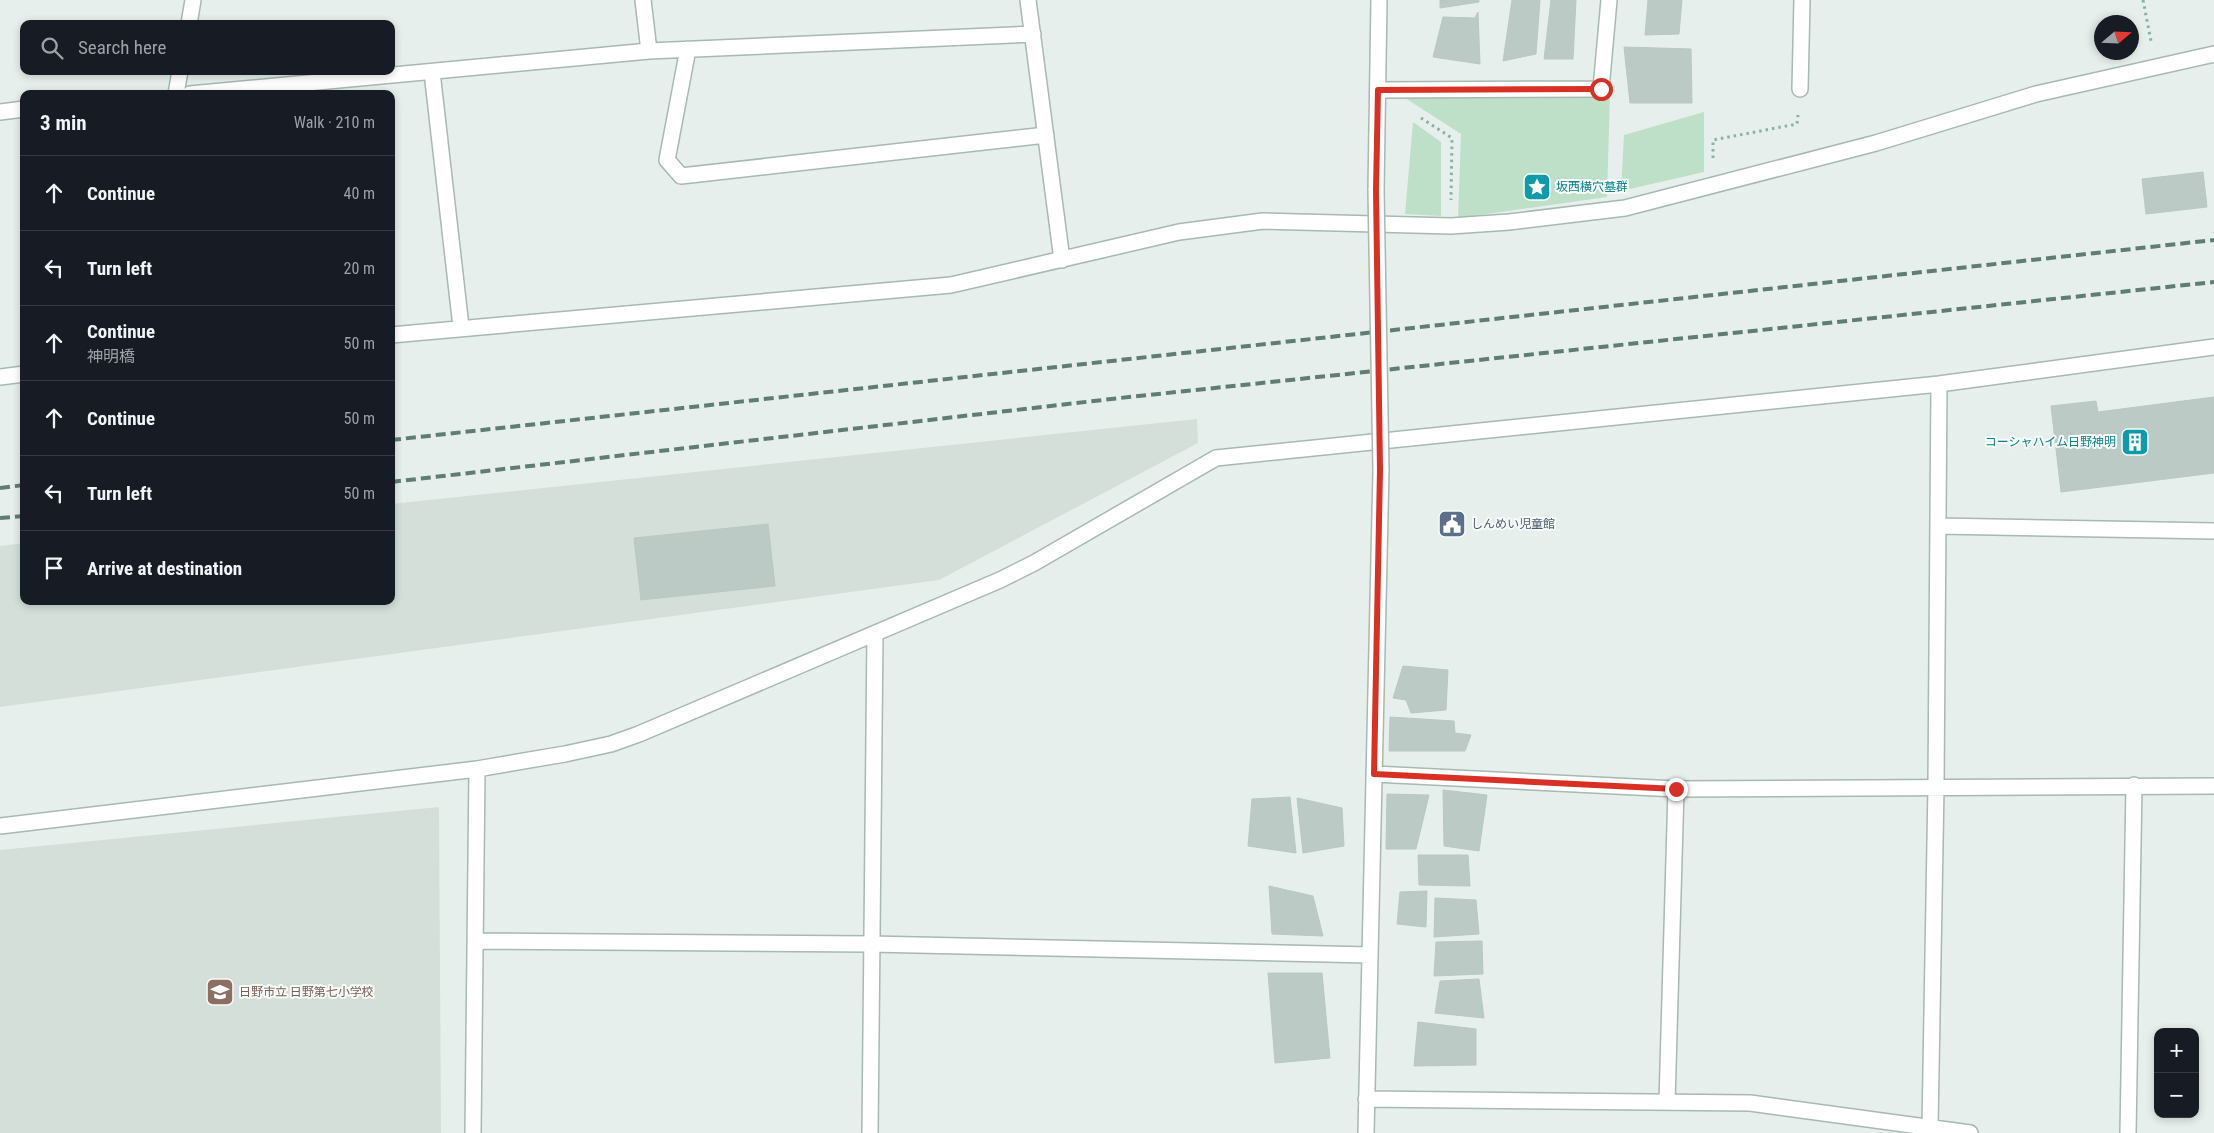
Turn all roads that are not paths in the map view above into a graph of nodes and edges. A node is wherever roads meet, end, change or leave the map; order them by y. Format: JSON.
{"nodes":[{"id":1,"x":193,"y":0,"type":"edge"},
{"id":2,"x":642,"y":0,"type":"edge"},
{"id":3,"x":1028,"y":0,"type":"edge"},
{"id":4,"x":1379,"y":0,"type":"edge"},
{"id":5,"x":1609,"y":0,"type":"edge"},
{"id":6,"x":1802,"y":0,"type":"edge"},
{"id":7,"x":190,"y":20,"type":"edge"},
{"id":8,"x":1033,"y":34,"type":"junction"},
{"id":9,"x":688,"y":49,"type":"junction"},
{"id":10,"x":649,"y":51,"type":"junction"},
{"id":11,"x":2214,"y":54,"type":"edge"},
{"id":12,"x":432,"y":72,"type":"junction"},
{"id":13,"x":179,"y":75,"type":"edge"},
{"id":14,"x":1800,"y":89,"type":"road end"},
{"id":15,"x":177,"y":90,"type":"edge"},
{"id":16,"x":234,"y":90,"type":"edge"},
{"id":17,"x":1378,"y":90,"type":"junction"},
{"id":18,"x":20,"y":110,"type":"edge"},
{"id":19,"x":0,"y":112,"type":"edge"},
{"id":20,"x":1046,"y":135,"type":"junction"},
{"id":21,"x":1062,"y":260,"type":"junction"},
{"id":22,"x":461,"y":327,"type":"junction"},
{"id":23,"x":395,"y":335,"type":"edge"},
{"id":24,"x":2214,"y":347,"type":"edge"},
{"id":25,"x":20,"y":374,"type":"edge"},
{"id":26,"x":0,"y":377,"type":"edge"},
{"id":27,"x":1939,"y":384,"type":"junction"},
{"id":28,"x":1938,"y":526,"type":"junction"},
{"id":29,"x":2214,"y":532,"type":"edge"},
{"id":30,"x":875,"y":634,"type":"junction"},
{"id":31,"x":477,"y":769,"type":"junction"},
{"id":32,"x":1374,"y":774,"type":"junction"},
{"id":33,"x":2134,"y":785,"type":"junction"},
{"id":34,"x":1936,"y":786,"type":"junction"},
{"id":35,"x":2214,"y":786,"type":"edge"},
{"id":36,"x":1676,"y":789,"type":"junction"},
{"id":37,"x":0,"y":826,"type":"edge"},
{"id":38,"x":476,"y":941,"type":"junction"},
{"id":39,"x":871,"y":944,"type":"junction"},
{"id":40,"x":1370,"y":955,"type":"junction"},
{"id":41,"x":1366,"y":1099,"type":"junction"},
{"id":42,"x":1667,"y":1102,"type":"junction"},
{"id":43,"x":1930,"y":1127,"type":"junction"},
{"id":44,"x":473,"y":1133,"type":"edge"},
{"id":45,"x":870,"y":1133,"type":"edge"},
{"id":46,"x":1366,"y":1133,"type":"edge"},
{"id":47,"x":1970,"y":1133,"type":"edge"},
{"id":48,"x":2128,"y":1133,"type":"edge"}],
"edges":[{"from":1,"to":7,"type":"street"},
{"from":2,"to":10,"type":"street"},
{"from":3,"to":8,"type":"street"},
{"from":4,"to":17,"type":"street"},
{"from":5,"to":17,"type":"street"},
{"from":6,"to":14,"type":"street"},
{"from":8,"to":9,"type":"street"},
{"from":8,"to":20,"type":"street"},
{"from":9,"to":10,"type":"street"},
{"from":9,"to":20,"type":"street"},
{"from":10,"to":12,"type":"street"},
{"from":11,"to":21,"type":"street"},
{"from":12,"to":16,"type":"street"},
{"from":12,"to":22,"type":"street"},
{"from":13,"to":15,"type":"street"},
{"from":17,"to":32,"type":"street","bridge":true},
{"from":18,"to":19,"type":"street"},
{"from":20,"to":21,"type":"street"},
{"from":21,"to":22,"type":"street"},
{"from":22,"to":23,"type":"street"},
{"from":24,"to":27,"type":"street"},
{"from":25,"to":26,"type":"street"},
{"from":27,"to":28,"type":"street"},
{"from":27,"to":30,"type":"street"},
{"from":28,"to":29,"type":"street"},
{"from":28,"to":34,"type":"street"},
{"from":30,"to":31,"type":"street"},
{"from":30,"to":39,"type":"street"},
{"from":31,"to":37,"type":"street"},
{"from":31,"to":38,"type":"street"},
{"from":32,"to":36,"type":"street"},
{"from":32,"to":40,"type":"street"},
{"from":33,"to":34,"type":"street"},
{"from":33,"to":35,"type":"street"},
{"from":33,"to":48,"type":"street"},
{"from":34,"to":36,"type":"street"},
{"from":34,"to":43,"type":"street"},
{"from":36,"to":42,"type":"street"},
{"from":38,"to":39,"type":"street"},
{"from":38,"to":44,"type":"street"},
{"from":39,"to":40,"type":"street"},
{"from":39,"to":45,"type":"street"},
{"from":40,"to":41,"type":"street"},
{"from":41,"to":42,"type":"street"},
{"from":41,"to":46,"type":"street"},
{"from":42,"to":43,"type":"street"},
{"from":43,"to":47,"type":"street"}]}
